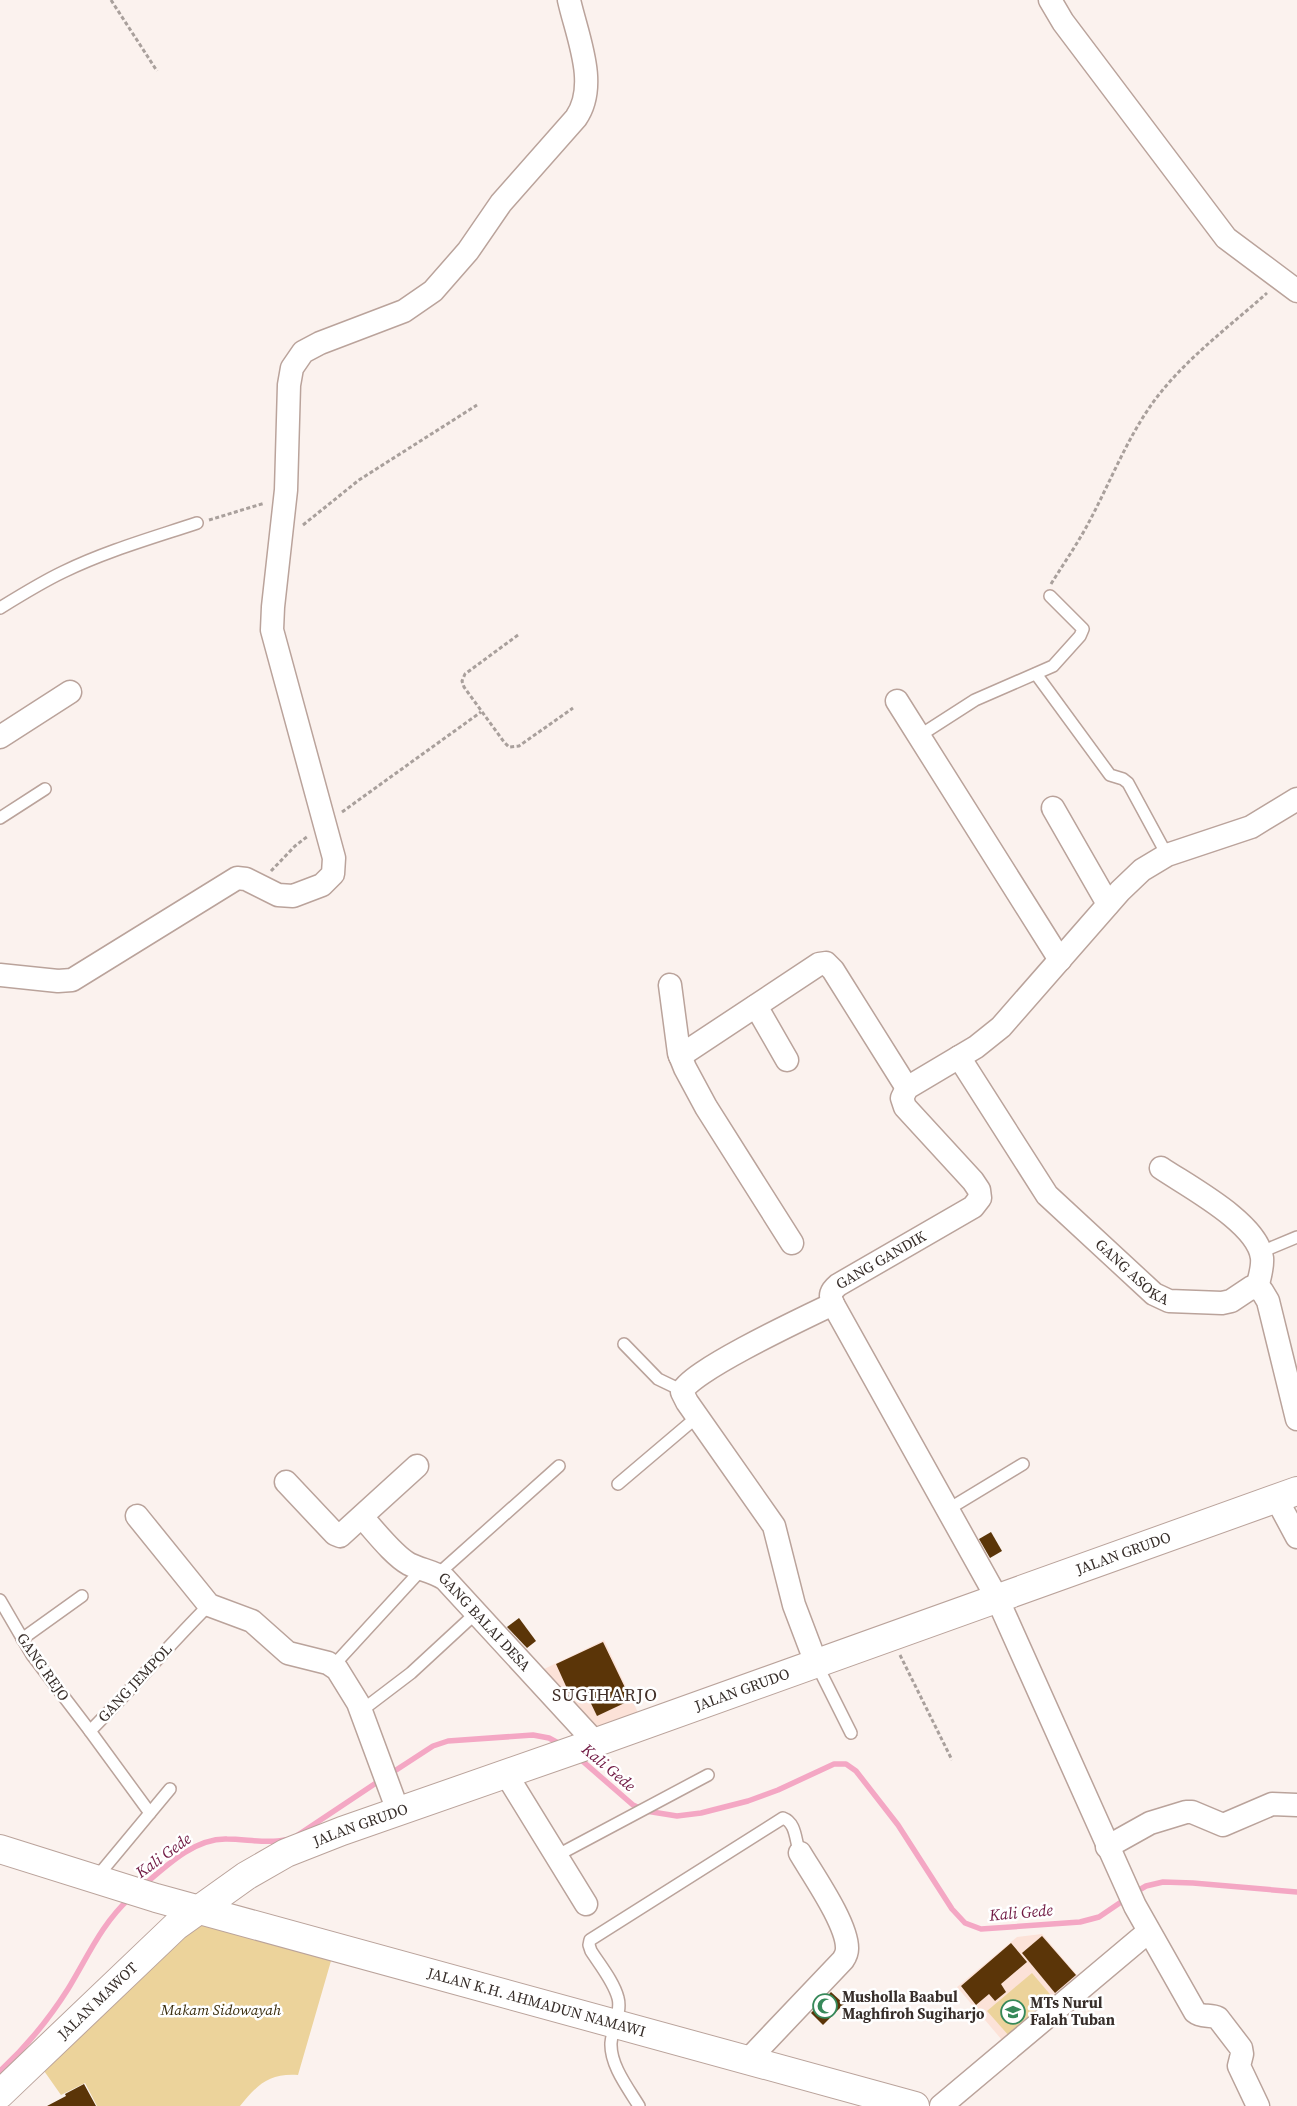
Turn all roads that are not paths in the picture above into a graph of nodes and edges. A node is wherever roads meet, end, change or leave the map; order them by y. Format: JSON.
{"nodes":[{"id":1,"x":569,"y":0,"type":"edge"},
{"id":2,"x":1050,"y":0,"type":"edge"},
{"id":3,"x":1290,"y":286,"type":"edge"},
{"id":4,"x":197,"y":523,"type":"road end"},
{"id":5,"x":1050,"y":596,"type":"road end"},
{"id":6,"x":0,"y":608,"type":"edge"},
{"id":7,"x":1036,"y":674,"type":"junction"},
{"id":8,"x":70,"y":692,"type":"dead end"},
{"id":9,"x":896,"y":701,"type":"dead end"},
{"id":10,"x":919,"y":736,"type":"junction"},
{"id":11,"x":0,"y":737,"type":"edge"},
{"id":12,"x":45,"y":789,"type":"dead end"},
{"id":13,"x":1297,"y":799,"type":"edge"},
{"id":14,"x":1054,"y":808,"type":"dead end"},
{"id":15,"x":0,"y":818,"type":"edge"},
{"id":16,"x":1167,"y":855,"type":"junction"},
{"id":17,"x":1108,"y":904,"type":"junction"},
{"id":18,"x":1060,"y":960,"type":"junction"},
{"id":19,"x":0,"y":975,"type":"edge"},
{"id":20,"x":670,"y":986,"type":"dead end"},
{"id":21,"x":756,"y":1006,"type":"junction"},
{"id":22,"x":680,"y":1056,"type":"junction"},
{"id":23,"x":959,"y":1057,"type":"junction"},
{"id":24,"x":787,"y":1060,"type":"dead end"},
{"id":25,"x":907,"y":1088,"type":"junction"},
{"id":26,"x":1160,"y":1168,"type":"dead end"},
{"id":27,"x":1297,"y":1237,"type":"edge"},
{"id":28,"x":792,"y":1243,"type":"dead end"},
{"id":29,"x":1261,"y":1252,"type":"junction"},
{"id":30,"x":1257,"y":1288,"type":"junction"},
{"id":31,"x":833,"y":1304,"type":"junction"},
{"id":32,"x":624,"y":1344,"type":"dead end"},
{"id":33,"x":683,"y":1391,"type":"junction"},
{"id":34,"x":698,"y":1417,"type":"junction"},
{"id":35,"x":1297,"y":1419,"type":"edge"},
{"id":36,"x":1023,"y":1464,"type":"dead end"},
{"id":37,"x":417,"y":1466,"type":"dead end"},
{"id":38,"x":559,"y":1466,"type":"dead end"},
{"id":39,"x":286,"y":1482,"type":"dead end"},
{"id":40,"x":618,"y":1484,"type":"dead end"},
{"id":41,"x":1287,"y":1495,"type":"edge"},
{"id":42,"x":948,"y":1510,"type":"junction"},
{"id":43,"x":137,"y":1516,"type":"dead end"},
{"id":44,"x":362,"y":1518,"type":"junction"},
{"id":45,"x":1297,"y":1537,"type":"edge"},
{"id":46,"x":430,"y":1571,"type":"junction"},
{"id":47,"x":82,"y":1596,"type":"dead end"},
{"id":48,"x":997,"y":1598,"type":"junction"},
{"id":49,"x":0,"y":1600,"type":"edge"},
{"id":50,"x":209,"y":1605,"type":"junction"},
{"id":51,"x":476,"y":1613,"type":"junction"},
{"id":52,"x":22,"y":1640,"type":"junction"},
{"id":53,"x":816,"y":1663,"type":"junction"},
{"id":54,"x":333,"y":1666,"type":"junction"},
{"id":55,"x":362,"y":1711,"type":"junction"},
{"id":56,"x":90,"y":1731,"type":"junction"},
{"id":57,"x":851,"y":1733,"type":"dead end"},
{"id":58,"x":577,"y":1748,"type":"junction"},
{"id":59,"x":506,"y":1774,"type":"junction"},
{"id":60,"x":708,"y":1776,"type":"dead end"},
{"id":61,"x":170,"y":1789,"type":"dead end"},
{"id":62,"x":1297,"y":1805,"type":"edge"},
{"id":63,"x":398,"y":1811,"type":"junction"},
{"id":64,"x":150,"y":1813,"type":"junction"},
{"id":65,"x":1107,"y":1847,"type":"junction"},
{"id":66,"x":0,"y":1849,"type":"edge"},
{"id":67,"x":800,"y":1853,"type":"joint"},
{"id":68,"x":556,"y":1856,"type":"junction"},
{"id":69,"x":101,"y":1881,"type":"junction"},
{"id":70,"x":586,"y":1904,"type":"dead end"},
{"id":71,"x":197,"y":1909,"type":"junction"},
{"id":72,"x":1148,"y":1932,"type":"junction"},
{"id":73,"x":615,"y":2023,"type":"junction"},
{"id":74,"x":748,"y":2060,"type":"junction"},
{"id":75,"x":0,"y":2094,"type":"edge"},
{"id":76,"x":639,"y":2106,"type":"edge"},
{"id":77,"x":915,"y":2106,"type":"edge"},
{"id":78,"x":941,"y":2106,"type":"edge"},
{"id":79,"x":1258,"y":2106,"type":"edge"}],
"edges":[{"from":1,"to":19,"type":"street"},
{"from":2,"to":3,"type":"street"},
{"from":4,"to":6,"type":"lane"},
{"from":5,"to":7,"type":"lane"},
{"from":7,"to":10,"type":"lane"},
{"from":7,"to":16,"type":"lane"},
{"from":8,"to":11,"type":"street"},
{"from":9,"to":10,"type":"street"},
{"from":10,"to":18,"type":"street"},
{"from":12,"to":15,"type":"lane"},
{"from":13,"to":16,"type":"street"},
{"from":14,"to":17,"type":"street"},
{"from":16,"to":17,"type":"street"},
{"from":17,"to":18,"type":"street"},
{"from":18,"to":23,"type":"street"},
{"from":20,"to":22,"type":"street"},
{"from":21,"to":22,"type":"street"},
{"from":21,"to":24,"type":"street"},
{"from":21,"to":25,"type":"street"},
{"from":22,"to":28,"type":"street"},
{"from":23,"to":25,"type":"street"},
{"from":23,"to":30,"type":"street","name":"GANG ASOKA"},
{"from":25,"to":31,"type":"street","name":"GANG GANDIK"},
{"from":26,"to":29,"type":"street"},
{"from":27,"to":29,"type":"lane"},
{"from":29,"to":30,"type":"street"},
{"from":30,"to":35,"type":"street"},
{"from":31,"to":33,"type":"street"},
{"from":31,"to":42,"type":"street","name":"GANG GANDIK"},
{"from":32,"to":33,"type":"lane"},
{"from":33,"to":34,"type":"street"},
{"from":34,"to":40,"type":"lane"},
{"from":34,"to":53,"type":"street"},
{"from":36,"to":42,"type":"lane"},
{"from":37,"to":44,"type":"street"},
{"from":38,"to":46,"type":"lane"},
{"from":39,"to":44,"type":"street"},
{"from":41,"to":45,"type":"street"},
{"from":41,"to":48,"type":"street","name":"JALAN GRUDO"},
{"from":42,"to":48,"type":"street","name":"GANG GANDIK"},
{"from":43,"to":50,"type":"street"},
{"from":44,"to":46,"type":"street","name":"GANG BALAI DESA"},
{"from":46,"to":51,"type":"street","name":"GANG BALAI DESA"},
{"from":46,"to":54,"type":"lane"},
{"from":47,"to":52,"type":"lane"},
{"from":48,"to":53,"type":"street","name":"JALAN GRUDO"},
{"from":48,"to":65,"type":"street","name":"GANG GANDIK"},
{"from":49,"to":52,"type":"lane","name":"GANG REJO"},
{"from":50,"to":54,"type":"street"},
{"from":50,"to":56,"type":"lane","name":"GANG JEMPOL"},
{"from":51,"to":55,"type":"lane"},
{"from":51,"to":58,"type":"street","name":"GANG BALAI DESA"},
{"from":52,"to":56,"type":"lane","name":"GANG REJO"},
{"from":53,"to":57,"type":"lane"},
{"from":53,"to":58,"type":"street","name":"JALAN GRUDO"},
{"from":54,"to":55,"type":"street"},
{"from":55,"to":63,"type":"street"},
{"from":56,"to":64,"type":"lane","name":"GANG JEMPOL"},
{"from":58,"to":59,"type":"street","name":"JALAN GRUDO"},
{"from":59,"to":63,"type":"street","name":"JALAN GRUDO"},
{"from":59,"to":68,"type":"street"},
{"from":60,"to":68,"type":"lane"},
{"from":61,"to":64,"type":"lane"},
{"from":62,"to":65,"type":"street"},
{"from":63,"to":71,"type":"street","name":"JALAN GRUDO"},
{"from":64,"to":69,"type":"lane"},
{"from":65,"to":72,"type":"street","name":"GANG GANDIK"},
{"from":66,"to":69,"type":"street","name":"JALAN K.H. AHMADUN NAMAWI"},
{"from":67,"to":73,"type":"lane"},
{"from":67,"to":74,"type":"street"},
{"from":68,"to":70,"type":"street"},
{"from":69,"to":71,"type":"street","name":"JALAN K.H. AHMADUN NAMAWI"},
{"from":71,"to":73,"type":"street","name":"JALAN K.H. AHMADUN NAMAWI"},
{"from":71,"to":75,"type":"street","name":"JALAN MAWOT"},
{"from":72,"to":78,"type":"street"},
{"from":72,"to":79,"type":"street","name":"GANG GANDIK"},
{"from":73,"to":74,"type":"street","name":"JALAN K.H. AHMADUN NAMAWI"},
{"from":73,"to":76,"type":"lane"},
{"from":74,"to":77,"type":"street","name":"JALAN K.H. AHMADUN NAMAWI"}]}
